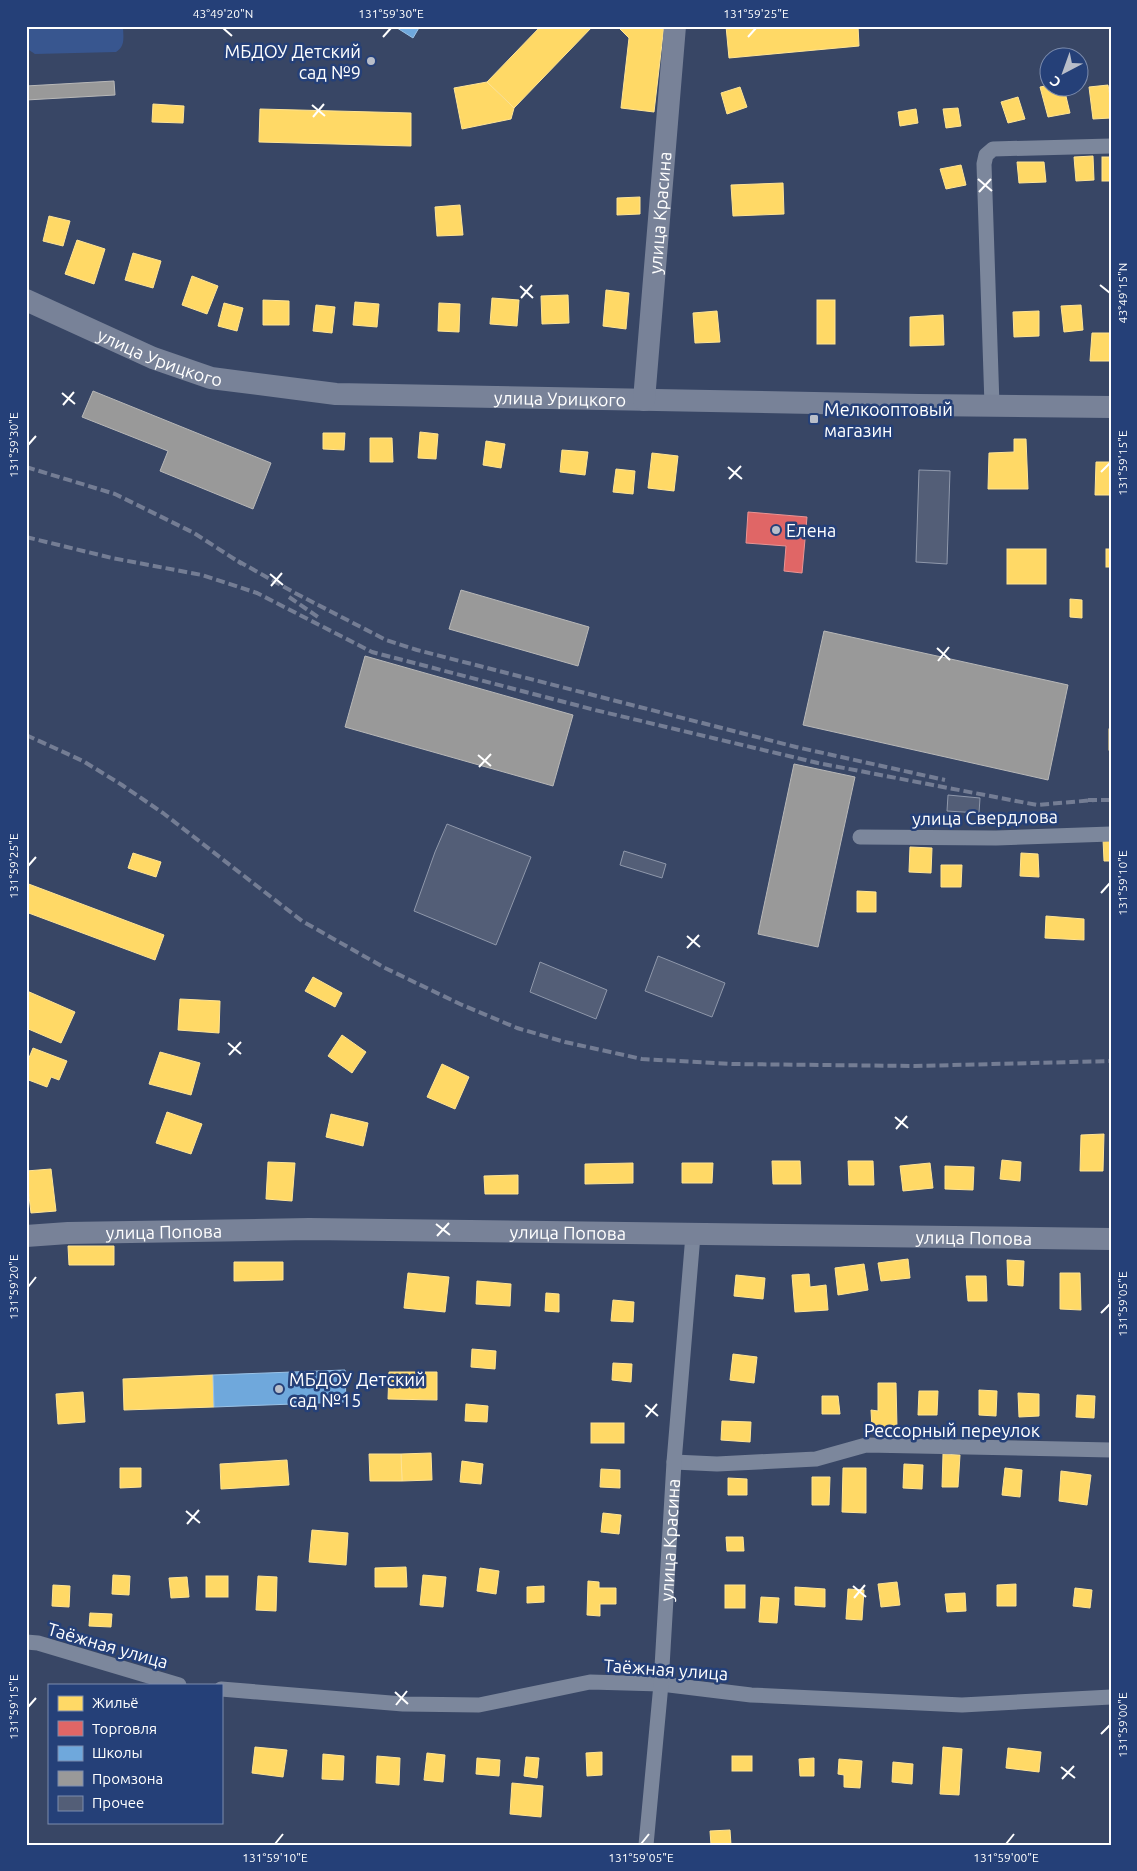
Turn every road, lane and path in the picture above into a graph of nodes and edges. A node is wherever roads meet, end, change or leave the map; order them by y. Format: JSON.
{"nodes":[{"id":1,"x":675,"y":26,"type":"edge"},
{"id":2,"x":1111,"y":146,"type":"edge"},
{"id":3,"x":26,"y":300,"type":"edge"},
{"id":4,"x":644,"y":400,"type":"junction"},
{"id":5,"x":992,"y":405,"type":"junction"},
{"id":6,"x":1111,"y":406,"type":"edge"},
{"id":7,"x":1111,"y":834,"type":"edge"},
{"id":8,"x":860,"y":837,"type":"dead end"},
{"id":9,"x":692,"y":1235,"type":"junction"},
{"id":10,"x":26,"y":1236,"type":"edge"},
{"id":11,"x":1111,"y":1239,"type":"edge"},
{"id":12,"x":1111,"y":1450,"type":"edge"},
{"id":13,"x":674,"y":1462,"type":"junction"},
{"id":14,"x":26,"y":1642,"type":"edge"},
{"id":15,"x":176,"y":1684,"type":"edge"},
{"id":16,"x":661,"y":1684,"type":"junction"},
{"id":17,"x":222,"y":1689,"type":"edge"},
{"id":18,"x":1111,"y":1697,"type":"edge"},
{"id":19,"x":646,"y":1845,"type":"edge"}],
"edges":[{"from":1,"to":4,"type":"street","name":"улица Красина"},
{"from":2,"to":5,"type":"street"},
{"from":3,"to":4,"type":"street","name":"улица Урицкого"},
{"from":4,"to":5,"type":"street","name":"улица Урицкого"},
{"from":5,"to":6,"type":"street","name":"улица Урицкого"},
{"from":7,"to":8,"type":"street","name":"улица Свердлова"},
{"from":9,"to":10,"type":"street","name":"улица Попова"},
{"from":9,"to":11,"type":"street","name":"улица Попова"},
{"from":9,"to":13,"type":"street","name":"улица Красина"},
{"from":12,"to":13,"type":"street","name":"Рессорный переулок"},
{"from":13,"to":16,"type":"street","name":"улица Красина"},
{"from":14,"to":15,"type":"street","name":"Таёжная улица"},
{"from":16,"to":17,"type":"street","name":"Таёжная улица"},
{"from":16,"to":18,"type":"street","name":"Таёжная улица"},
{"from":16,"to":19,"type":"street","name":"улица Красина"}]}
